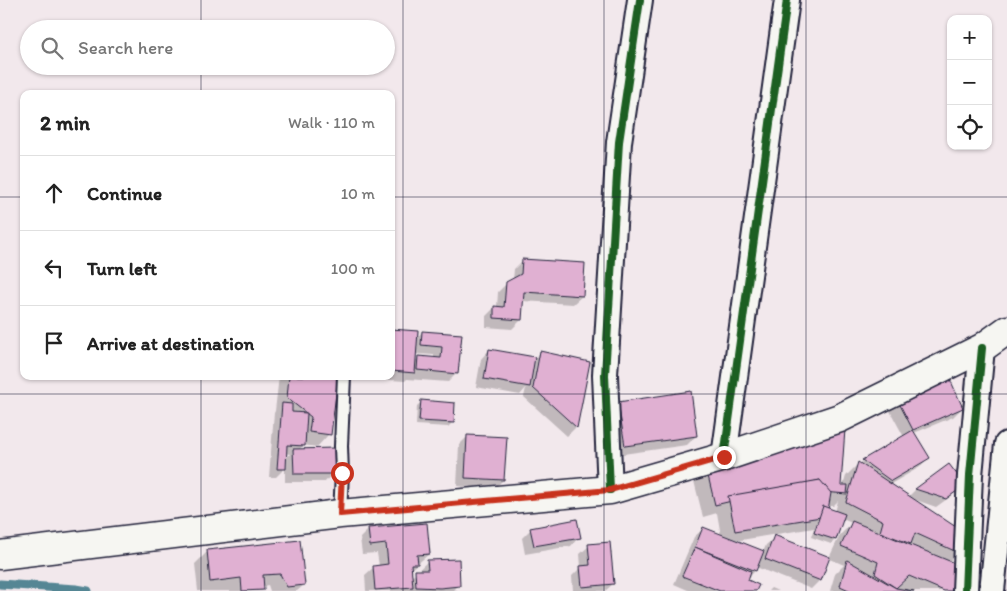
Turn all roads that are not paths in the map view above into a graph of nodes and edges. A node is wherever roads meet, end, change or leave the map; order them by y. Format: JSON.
{"nodes":[{"id":1,"x":640,"y":0,"type":"edge"},
{"id":2,"x":787,"y":0,"type":"edge"},
{"id":3,"x":1007,"y":330,"type":"edge"},
{"id":4,"x":982,"y":348,"type":"junction"},
{"id":5,"x":344,"y":380,"type":"edge"},
{"id":6,"x":1007,"y":444,"type":"edge"},
{"id":7,"x":724,"y":457,"type":"junction"},
{"id":8,"x":610,"y":490,"type":"junction"},
{"id":9,"x":340,"y":514,"type":"junction"},
{"id":10,"x":0,"y":555,"type":"edge"},
{"id":11,"x":965,"y":591,"type":"edge"},
{"id":12,"x":992,"y":591,"type":"edge"}],
"edges":[{"from":1,"to":8,"type":"street"},
{"from":2,"to":7,"type":"street"},
{"from":3,"to":4,"type":"main road"},
{"from":4,"to":7,"type":"main road"},
{"from":4,"to":11,"type":"street"},
{"from":5,"to":9,"type":"lane"},
{"from":6,"to":12,"type":"street"},
{"from":7,"to":8,"type":"main road"},
{"from":8,"to":9,"type":"main road"},
{"from":9,"to":10,"type":"main road"}]}
